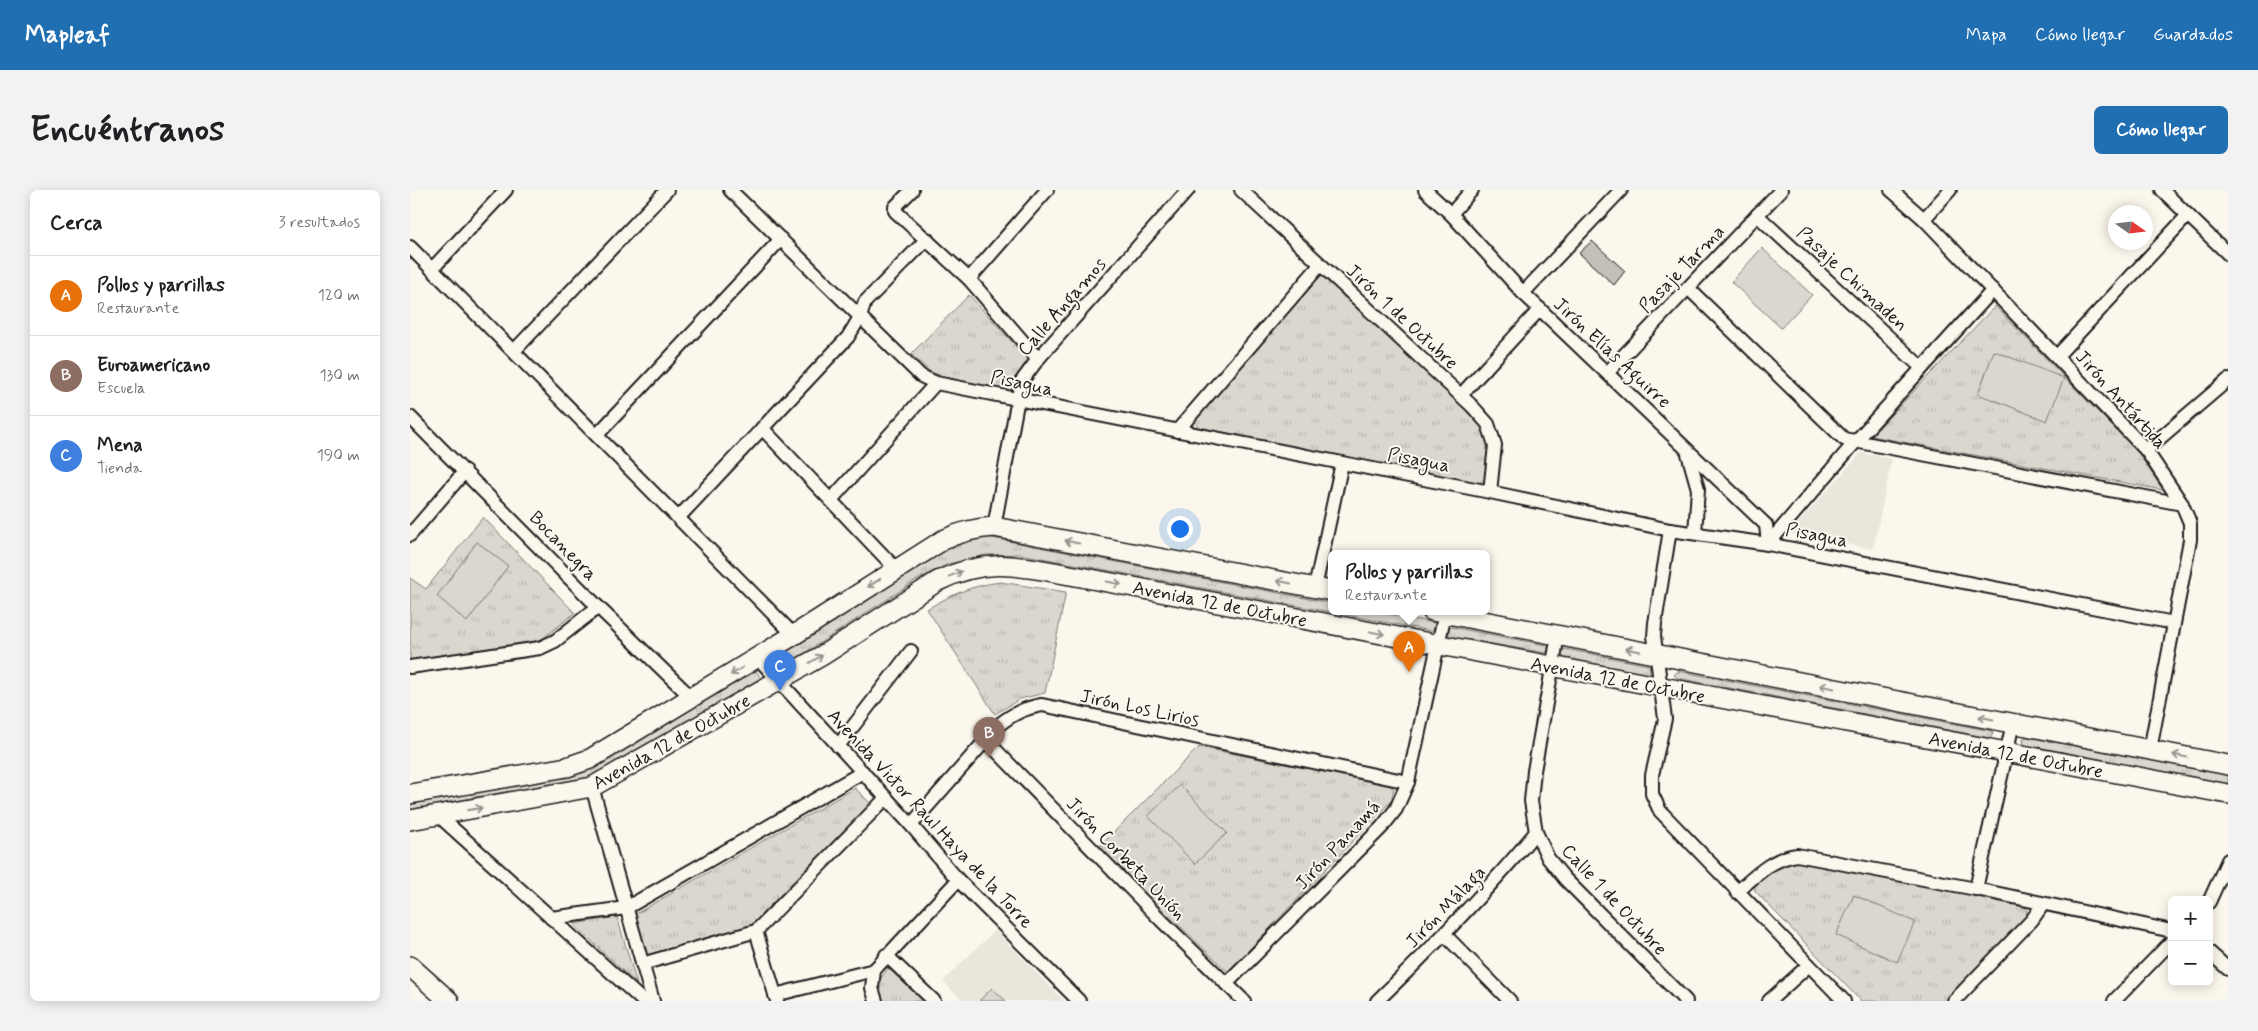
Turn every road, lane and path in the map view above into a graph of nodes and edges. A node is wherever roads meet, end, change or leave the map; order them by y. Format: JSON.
{"nodes":[{"id":1,"x":506,"y":190,"type":"edge"},
{"id":2,"x":666,"y":190,"type":"edge"},
{"id":3,"x":730,"y":190,"type":"edge"},
{"id":4,"x":912,"y":190,"type":"edge"},
{"id":5,"x":1047,"y":190,"type":"edge"},
{"id":6,"x":1188,"y":190,"type":"edge"},
{"id":7,"x":1241,"y":190,"type":"edge"},
{"id":8,"x":1424,"y":190,"type":"edge"},
{"id":9,"x":1472,"y":190,"type":"edge"},
{"id":10,"x":1621,"y":190,"type":"edge"},
{"id":11,"x":1781,"y":190,"type":"edge"},
{"id":12,"x":1891,"y":190,"type":"edge"},
{"id":13,"x":1950,"y":190,"type":"edge"},
{"id":14,"x":2162,"y":190,"type":"edge"},
{"id":15,"x":1451,"y":214,"type":"junction"},
{"id":16,"x":1757,"y":215,"type":"junction"},
{"id":17,"x":2188,"y":215,"type":"junction"},
{"id":18,"x":1924,"y":220,"type":"junction"},
{"id":19,"x":781,"y":239,"type":"junction"},
{"id":20,"x":927,"y":239,"type":"junction"},
{"id":21,"x":410,"y":246,"type":"edge"},
{"id":22,"x":2228,"y":254,"type":"edge"},
{"id":23,"x":1320,"y":265,"type":"junction"},
{"id":24,"x":432,"y":269,"type":"junction"},
{"id":25,"x":969,"y":279,"type":"junction"},
{"id":26,"x":1688,"y":288,"type":"junction"},
{"id":27,"x":1993,"y":290,"type":"junction"},
{"id":28,"x":1524,"y":293,"type":"junction"},
{"id":29,"x":1540,"y":308,"type":"junction"},
{"id":30,"x":860,"y":317,"type":"junction"},
{"id":31,"x":514,"y":351,"type":"junction"},
{"id":32,"x":2057,"y":356,"type":"junction"},
{"id":33,"x":1038,"y":359,"type":"junction"},
{"id":34,"x":1922,"y":368,"type":"junction"},
{"id":35,"x":1608,"y":372,"type":"junction"},
{"id":36,"x":2228,"y":380,"type":"edge"},
{"id":37,"x":936,"y":383,"type":"junction"},
{"id":38,"x":1461,"y":395,"type":"junction"},
{"id":39,"x":1018,"y":401,"type":"junction"},
{"id":40,"x":410,"y":417,"type":"edge"},
{"id":41,"x":762,"y":428,"type":"junction"},
{"id":42,"x":1177,"y":431,"type":"junction"},
{"id":43,"x":597,"y":435,"type":"junction"},
{"id":44,"x":1856,"y":441,"type":"junction"},
{"id":45,"x":1687,"y":450,"type":"junction"},
{"id":46,"x":2146,"y":450,"type":"junction"},
{"id":47,"x":1342,"y":463,"type":"junction"},
{"id":48,"x":465,"y":471,"type":"junction"},
{"id":49,"x":1490,"y":492,"type":"junction"},
{"id":50,"x":831,"y":500,"type":"junction"},
{"id":51,"x":2182,"y":504,"type":"junction"},
{"id":52,"x":679,"y":517,"type":"junction"},
{"id":53,"x":994,"y":527,"type":"junction"},
{"id":54,"x":1670,"y":530,"type":"junction"},
{"id":55,"x":1695,"y":533,"type":"junction"},
{"id":56,"x":410,"y":535,"type":"edge"},
{"id":57,"x":1768,"y":544,"type":"junction"},
{"id":58,"x":1329,"y":550,"type":"edge"},
{"id":59,"x":1328,"y":557,"type":"edge"},
{"id":60,"x":896,"y":569,"type":"junction"},
{"id":61,"x":1323,"y":590,"type":"edge"},
{"id":62,"x":598,"y":607,"type":"junction"},
{"id":63,"x":1438,"y":615,"type":"edge"},
{"id":64,"x":1453,"y":615,"type":"edge"},
{"id":65,"x":2174,"y":623,"type":"junction"},
{"id":66,"x":794,"y":635,"type":"junction"},
{"id":67,"x":1558,"y":636,"type":"junction"},
{"id":68,"x":1438,"y":644,"type":"junction"},
{"id":69,"x":910,"y":651,"type":"dead end"},
{"id":70,"x":1658,"y":654,"type":"junction"},
{"id":71,"x":758,"y":658,"type":"junction"},
{"id":72,"x":1552,"y":666,"type":"junction"},
{"id":73,"x":410,"y":667,"type":"edge"},
{"id":74,"x":779,"y":680,"type":"junction"},
{"id":75,"x":1662,"y":687,"type":"junction"},
{"id":76,"x":692,"y":698,"type":"junction"},
{"id":77,"x":2013,"y":723,"type":"junction"},
{"id":78,"x":985,"y":739,"type":"junction"},
{"id":79,"x":838,"y":746,"type":"junction"},
{"id":80,"x":2150,"y":750,"type":"junction"},
{"id":81,"x":2007,"y":752,"type":"junction"},
{"id":82,"x":2228,"y":766,"type":"edge"},
{"id":83,"x":863,"y":772,"type":"junction"},
{"id":84,"x":1408,"y":782,"type":"junction"},
{"id":85,"x":592,"y":787,"type":"junction"},
{"id":86,"x":410,"y":794,"type":"edge"},
{"id":87,"x":2228,"y":794,"type":"edge"},
{"id":88,"x":886,"y":798,"type":"junction"},
{"id":89,"x":438,"y":815,"type":"junction"},
{"id":90,"x":410,"y":820,"type":"edge"},
{"id":91,"x":911,"y":825,"type":"junction"},
{"id":92,"x":1536,"y":832,"type":"junction"},
{"id":93,"x":2228,"y":860,"type":"edge"},
{"id":94,"x":958,"y":880,"type":"junction"},
{"id":95,"x":1976,"y":889,"type":"junction"},
{"id":96,"x":1737,"y":892,"type":"junction"},
{"id":97,"x":2212,"y":896,"type":"edge"},
{"id":98,"x":2044,"y":904,"type":"junction"},
{"id":99,"x":626,"y":908,"type":"junction"},
{"id":100,"x":551,"y":918,"type":"junction"},
{"id":101,"x":2168,"y":930,"type":"edge"},
{"id":102,"x":756,"y":931,"type":"junction"},
{"id":103,"x":1445,"y":935,"type":"junction"},
{"id":104,"x":2168,"y":945,"type":"edge"},
{"id":105,"x":886,"y":955,"type":"junction"},
{"id":106,"x":2213,"y":956,"type":"edge"},
{"id":107,"x":642,"y":964,"type":"junction"},
{"id":108,"x":1809,"y":965,"type":"junction"},
{"id":109,"x":410,"y":966,"type":"edge"},
{"id":110,"x":2228,"y":969,"type":"edge"},
{"id":111,"x":874,"y":970,"type":"junction"},
{"id":112,"x":1226,"y":984,"type":"junction"},
{"id":113,"x":776,"y":998,"type":"edge"},
{"id":114,"x":449,"y":1001,"type":"edge"},
{"id":115,"x":643,"y":1001,"type":"edge"},
{"id":116,"x":654,"y":1001,"type":"edge"},
{"id":117,"x":876,"y":1001,"type":"edge"},
{"id":118,"x":934,"y":1001,"type":"edge"},
{"id":119,"x":1079,"y":1001,"type":"edge"},
{"id":120,"x":1244,"y":1001,"type":"edge"},
{"id":121,"x":1377,"y":1001,"type":"edge"},
{"id":122,"x":1510,"y":1001,"type":"edge"},
{"id":123,"x":1686,"y":1001,"type":"edge"},
{"id":124,"x":1769,"y":1001,"type":"edge"},
{"id":125,"x":1844,"y":1001,"type":"edge"},
{"id":126,"x":1954,"y":1001,"type":"edge"},
{"id":127,"x":2114,"y":1001,"type":"edge"}],
"edges":[{"from":1,"to":24,"type":"street"},
{"from":2,"to":31,"type":"street"},
{"from":3,"to":19,"type":"street","name":"Pisagua"},
{"from":4,"to":20,"type":"street"},
{"from":5,"to":25,"type":"street"},
{"from":6,"to":33,"type":"street","name":"Calle Angamos"},
{"from":7,"to":23,"type":"street","name":"Jirón 1 de Octubre"},
{"from":8,"to":15,"type":"street","name":"Jirón Elías Aguirre"},
{"from":9,"to":15,"type":"street"},
{"from":10,"to":28,"type":"street"},
{"from":11,"to":16,"type":"street","name":"Pasaje Tarma"},
{"from":12,"to":18,"type":"street","name":"Jirón Antártida"},
{"from":13,"to":18,"type":"street"},
{"from":14,"to":17,"type":"street"},
{"from":15,"to":28,"type":"street","name":"Jirón Elías Aguirre"},
{"from":16,"to":26,"type":"street","name":"Pasaje Tarma"},
{"from":16,"to":34,"type":"street","name":"Pasaje Chimaden"},
{"from":17,"to":22,"type":"street"},
{"from":17,"to":32,"type":"street"},
{"from":18,"to":27,"type":"street","name":"Jirón Antártida"},
{"from":19,"to":30,"type":"street","name":"Pisagua"},
{"from":19,"to":43,"type":"street"},
{"from":20,"to":25,"type":"street"},
{"from":20,"to":30,"type":"street"},
{"from":21,"to":24,"type":"street"},
{"from":23,"to":38,"type":"street","name":"Jirón 1 de Octubre"},
{"from":23,"to":42,"type":"street"},
{"from":24,"to":31,"type":"street"},
{"from":25,"to":33,"type":"street"},
{"from":26,"to":35,"type":"street","name":"Pasaje Tarma"},
{"from":26,"to":44,"type":"street"},
{"from":27,"to":32,"type":"street","name":"Jirón Antártida"},
{"from":27,"to":34,"type":"street"},
{"from":28,"to":29,"type":"street","name":"Jirón Elías Aguirre"},
{"from":29,"to":35,"type":"street","name":"Jirón Elías Aguirre"},
{"from":29,"to":38,"type":"street"},
{"from":30,"to":37,"type":"street","name":"Pisagua"},
{"from":30,"to":41,"type":"street"},
{"from":31,"to":43,"type":"street"},
{"from":32,"to":46,"type":"street","name":"Jirón Antártida"},
{"from":33,"to":39,"type":"street","name":"Calle Angamos"},
{"from":34,"to":44,"type":"street"},
{"from":35,"to":45,"type":"street","name":"Jirón Elías Aguirre"},
{"from":36,"to":46,"type":"street"},
{"from":37,"to":39,"type":"street","name":"Pisagua"},
{"from":37,"to":50,"type":"street"},
{"from":38,"to":49,"type":"street","name":"Jirón 1 de Octubre"},
{"from":39,"to":42,"type":"street","name":"Pisagua"},
{"from":39,"to":53,"type":"street","name":"Calle Angamos"},
{"from":40,"to":48,"type":"street","name":"Bocanegra"},
{"from":41,"to":50,"type":"street"},
{"from":41,"to":52,"type":"street"},
{"from":42,"to":47,"type":"street","name":"Pisagua"},
{"from":43,"to":52,"type":"street"},
{"from":44,"to":51,"type":"street"},
{"from":44,"to":57,"type":"street"},
{"from":45,"to":55,"type":"street"},
{"from":45,"to":57,"type":"street","name":"Jirón Elías Aguirre"},
{"from":46,"to":51,"type":"street","name":"Jirón Antártida"},
{"from":47,"to":49,"type":"street","name":"Pisagua"},
{"from":47,"to":58,"type":"street"},
{"from":48,"to":56,"type":"street"},
{"from":48,"to":62,"type":"street","name":"Bocanegra"},
{"from":49,"to":54,"type":"street","name":"Pisagua"},
{"from":50,"to":60,"type":"street"},
{"from":51,"to":65,"type":"street","name":"Jirón Antártida"},
{"from":52,"to":66,"type":"street"},
{"from":53,"to":60,"type":"main road","name":"Avenida 12 de Octubre"},
{"from":61,"to":53,"type":"main road","name":"Avenida 12 de Octubre","one_way":true},
{"from":54,"to":55,"type":"street","name":"Pisagua"},
{"from":54,"to":70,"type":"street"},
{"from":55,"to":57,"type":"street","name":"Pisagua"},
{"from":57,"to":65,"type":"street","name":"Pisagua"},
{"from":59,"to":61,"type":"street"},
{"from":60,"to":66,"type":"main road","name":"Avenida 12 de Octubre","one_way":true},
{"from":62,"to":73,"type":"street"},
{"from":62,"to":76,"type":"street","name":"Bocanegra"},
{"from":63,"to":68,"type":"street","name":"Jirón Panamá"},
{"from":64,"to":67,"type":"main road","name":"Avenida 12 de Octubre"},
{"from":65,"to":80,"type":"street","name":"Jirón Antártida"},
{"from":66,"to":71,"type":"main road","name":"Avenida 12 de Octubre"},
{"from":70,"to":67,"type":"main road","name":"Avenida 12 de Octubre","one_way":true},
{"from":67,"to":72,"type":"street","name":"Calle 1 de Octubre"},
{"from":68,"to":72,"type":"main road","name":"Avenida 12 de Octubre"},
{"from":74,"to":68,"type":"main road","name":"Avenida 12 de Octubre","one_way":true},
{"from":68,"to":84,"type":"street","name":"Jirón Panamá"},
{"from":69,"to":79,"type":"street"},
{"from":70,"to":75,"type":"street"},
{"from":77,"to":70,"type":"main road","name":"Avenida 12 de Octubre","one_way":true},
{"from":71,"to":74,"type":"street","name":"Avenida Victor Raul Haya de la Torre"},
{"from":71,"to":76,"type":"main road","name":"Avenida 12 de Octubre","one_way":true},
{"from":72,"to":75,"type":"main road","name":"Avenida 12 de Octubre"},
{"from":72,"to":92,"type":"street","name":"Calle 1 de Octubre"},
{"from":74,"to":79,"type":"street","name":"Avenida Victor Raul Haya de la Torre"},
{"from":74,"to":85,"type":"main road","name":"Avenida 12 de Octubre"},
{"from":75,"to":81,"type":"main road","name":"Avenida 12 de Octubre"},
{"from":75,"to":96,"type":"street"},
{"from":76,"to":86,"type":"main road","name":"Avenida 12 de Octubre"},
{"from":77,"to":80,"type":"main road","name":"Avenida 12 de Octubre"},
{"from":77,"to":81,"type":"street"},
{"from":78,"to":84,"type":"street","name":"Jirón Los Lirios"},
{"from":78,"to":91,"type":"street","name":"Jirón Los Lirios"},
{"from":78,"to":112,"type":"street","name":"Jirón Corbeta Unión"},
{"from":79,"to":83,"type":"street","name":"Avenida Victor Raul Haya de la Torre"},
{"from":82,"to":80,"type":"main road","name":"Avenida 12 de Octubre","one_way":true},
{"from":81,"to":87,"type":"main road","name":"Avenida 12 de Octubre"},
{"from":81,"to":95,"type":"street"},
{"from":83,"to":88,"type":"street","name":"Avenida Victor Raul Haya de la Torre"},
{"from":83,"to":99,"type":"street"},
{"from":84,"to":112,"type":"street","name":"Jirón Panamá"},
{"from":89,"to":85,"type":"main road","name":"Avenida 12 de Octubre","one_way":true},
{"from":85,"to":99,"type":"street"},
{"from":88,"to":91,"type":"street","name":"Avenida Victor Raul Haya de la Torre"},
{"from":88,"to":102,"type":"street"},
{"from":89,"to":90,"type":"main road","name":"Avenida 12 de Octubre"},
{"from":89,"to":100,"type":"street"},
{"from":91,"to":94,"type":"street","name":"Avenida Victor Raul Haya de la Torre"},
{"from":92,"to":103,"type":"street","name":"Jirón Málaga"},
{"from":92,"to":123,"type":"street","name":"Calle 1 de Octubre"},
{"from":93,"to":97,"type":"street"},
{"from":94,"to":105,"type":"street"},
{"from":94,"to":119,"type":"street","name":"Avenida Victor Raul Haya de la Torre"},
{"from":95,"to":96,"type":"street"},
{"from":95,"to":98,"type":"street"},
{"from":96,"to":108,"type":"street"},
{"from":98,"to":101,"type":"street"},
{"from":98,"to":126,"type":"street"},
{"from":99,"to":100,"type":"street"},
{"from":99,"to":107,"type":"street"},
{"from":100,"to":115,"type":"street"},
{"from":102,"to":107,"type":"street"},
{"from":102,"to":113,"type":"street"},
{"from":103,"to":121,"type":"street","name":"Jirón Málaga"},
{"from":103,"to":122,"type":"street"},
{"from":104,"to":127,"type":"street"},
{"from":105,"to":111,"type":"street"},
{"from":105,"to":118,"type":"street"},
{"from":106,"to":110,"type":"street"},
{"from":107,"to":116,"type":"street"},
{"from":108,"to":124,"type":"street"},
{"from":108,"to":125,"type":"street"},
{"from":109,"to":114,"type":"main road"},
{"from":111,"to":113,"type":"street"},
{"from":111,"to":117,"type":"street"},
{"from":112,"to":120,"type":"street","name":"Jirón Corbeta Unión"}]}
